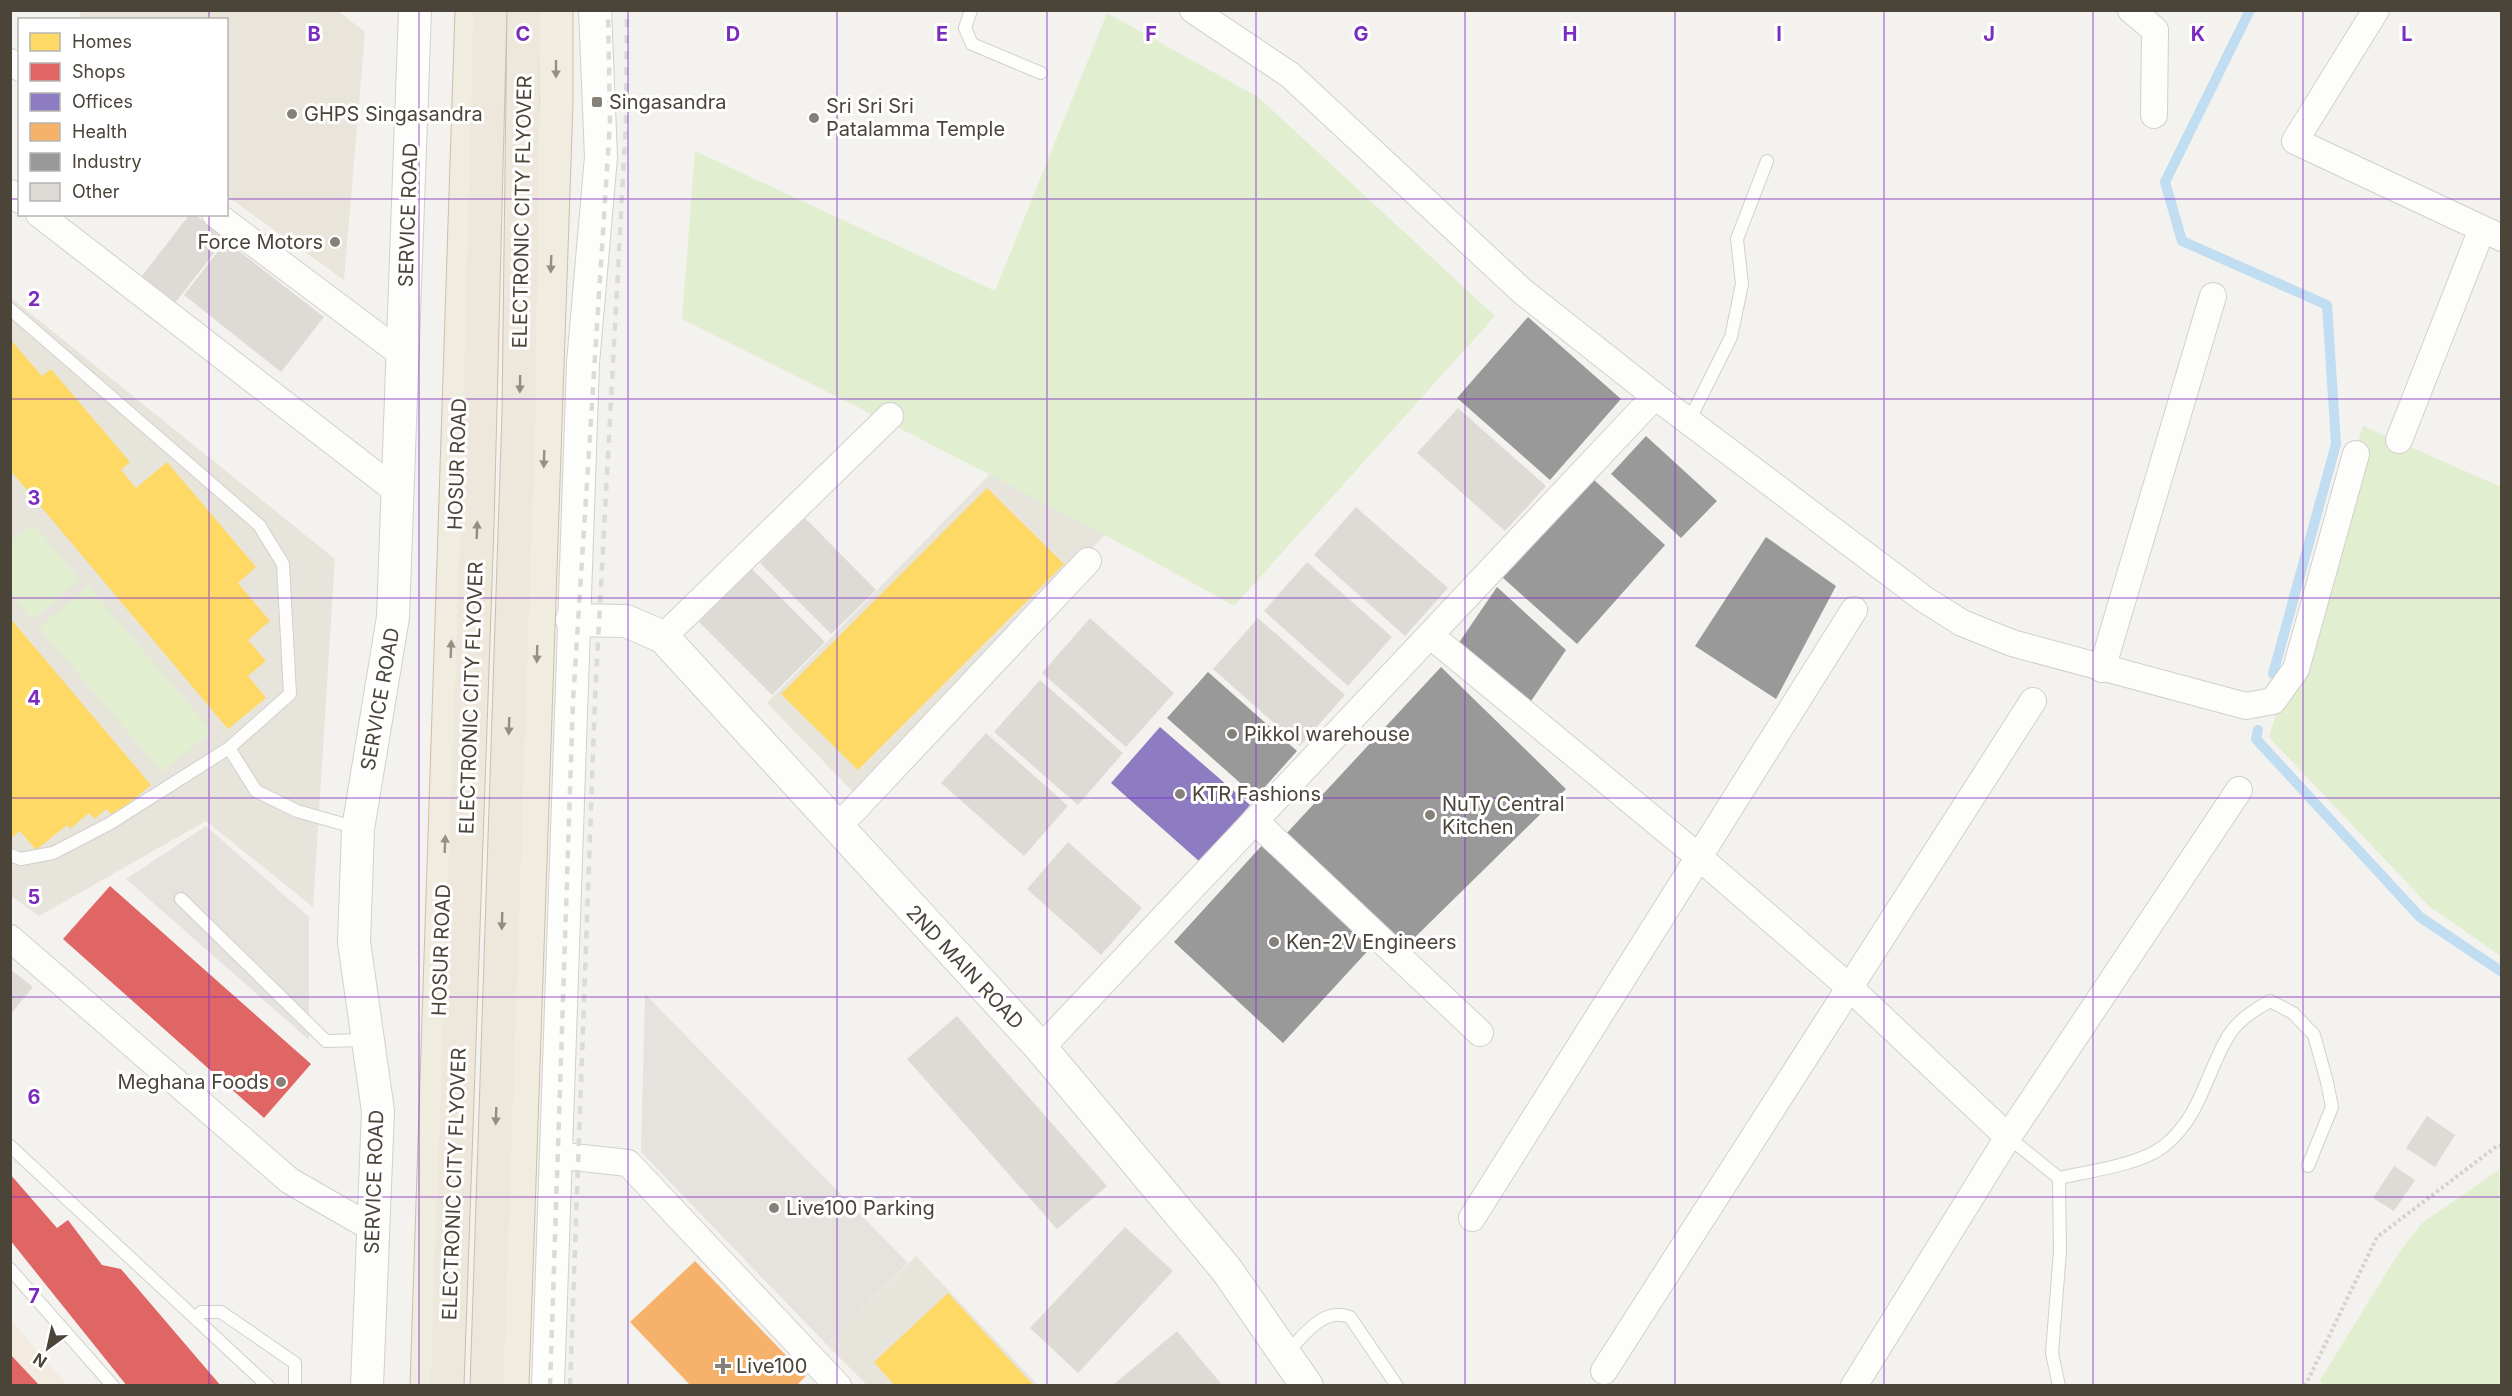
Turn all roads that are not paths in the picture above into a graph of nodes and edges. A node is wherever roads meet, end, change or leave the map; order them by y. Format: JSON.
{"nodes":[{"id":1,"x":471,"y":10,"type":"edge"},
{"id":2,"x":490,"y":10,"type":"edge"},
{"id":3,"x":524,"y":10,"type":"edge"},
{"id":4,"x":556,"y":10,"type":"edge"},
{"id":5,"x":595,"y":10,"type":"edge"},
{"id":6,"x":971,"y":10,"type":"edge"},
{"id":7,"x":1193,"y":10,"type":"edge"},
{"id":8,"x":2130,"y":10,"type":"edge"},
{"id":9,"x":2376,"y":10,"type":"edge"},
{"id":10,"x":410,"y":13,"type":"edge"},
{"id":11,"x":1041,"y":73,"type":"dead end"},
{"id":12,"x":2154,"y":115,"type":"dead end"},
{"id":13,"x":1767,"y":161,"type":"dead end"},
{"id":14,"x":42,"y":216,"type":"edge"},
{"id":15,"x":218,"y":216,"type":"edge"},
{"id":16,"x":2492,"y":233,"type":"edge"},
{"id":17,"x":2213,"y":296,"type":"dead end"},
{"id":18,"x":10,"y":309,"type":"edge"},
{"id":19,"x":403,"y":355,"type":"junction"},
{"id":20,"x":1655,"y":396,"type":"junction"},
{"id":21,"x":890,"y":416,"type":"dead end"},
{"id":22,"x":1689,"y":421,"type":"junction"},
{"id":23,"x":2399,"y":440,"type":"dead end"},
{"id":24,"x":2356,"y":454,"type":"dead end"},
{"id":25,"x":398,"y":492,"type":"junction"},
{"id":26,"x":1088,"y":561,"type":"dead end"},
{"id":27,"x":1854,"y":610,"type":"dead end"},
{"id":28,"x":572,"y":620,"type":"junction"},
{"id":29,"x":1430,"y":634,"type":"junction"},
{"id":30,"x":663,"y":637,"type":"junction"},
{"id":31,"x":2102,"y":669,"type":"junction"},
{"id":32,"x":2033,"y":700,"type":"dead end"},
{"id":33,"x":229,"y":748,"type":"junction"},
{"id":34,"x":2239,"y":790,"type":"dead end"},
{"id":35,"x":1255,"y":820,"type":"junction"},
{"id":36,"x":837,"y":828,"type":"junction"},
{"id":37,"x":358,"y":829,"type":"junction"},
{"id":38,"x":10,"y":855,"type":"edge"},
{"id":39,"x":1700,"y":858,"type":"junction"},
{"id":40,"x":181,"y":899,"type":"dead end"},
{"id":41,"x":10,"y":938,"type":"edge"},
{"id":42,"x":1849,"y":987,"type":"junction"},
{"id":43,"x":1480,"y":1033,"type":"dead end"},
{"id":44,"x":368,"y":1040,"type":"junction"},
{"id":45,"x":1041,"y":1048,"type":"junction"},
{"id":46,"x":2008,"y":1137,"type":"junction"},
{"id":47,"x":10,"y":1146,"type":"edge"},
{"id":48,"x":555,"y":1155,"type":"junction"},
{"id":49,"x":2308,"y":1166,"type":"dead end"},
{"id":50,"x":2059,"y":1178,"type":"junction"},
{"id":51,"x":1472,"y":1218,"type":"dead end"},
{"id":52,"x":372,"y":1228,"type":"junction"},
{"id":53,"x":10,"y":1269,"type":"edge"},
{"id":54,"x":201,"y":1312,"type":"dead end"},
{"id":55,"x":1285,"y":1354,"type":"junction"},
{"id":56,"x":1605,"y":1371,"type":"dead end"},
{"id":57,"x":113,"y":1386,"type":"edge"},
{"id":58,"x":268,"y":1386,"type":"edge"},
{"id":59,"x":295,"y":1386,"type":"edge"},
{"id":60,"x":367,"y":1386,"type":"edge"},
{"id":61,"x":427,"y":1386,"type":"edge"},
{"id":62,"x":447,"y":1386,"type":"edge"},
{"id":63,"x":487,"y":1386,"type":"edge"},
{"id":64,"x":512,"y":1386,"type":"edge"},
{"id":65,"x":548,"y":1386,"type":"edge"},
{"id":66,"x":838,"y":1386,"type":"edge"},
{"id":67,"x":1307,"y":1386,"type":"edge"},
{"id":68,"x":1397,"y":1386,"type":"edge"},
{"id":69,"x":1854,"y":1386,"type":"edge"},
{"id":70,"x":2059,"y":1386,"type":"edge"}],
"edges":[{"from":61,"to":1,"type":"highway","name":"HOSUR ROAD","one_way":true},
{"from":62,"to":2,"type":"highway","name":"ELECTRONIC CITY FLYOVER","one_way":true},
{"from":3,"to":63,"type":"highway","name":"ELECTRONIC CITY FLYOVER","one_way":true},
{"from":4,"to":64,"type":"highway","one_way":true},
{"from":5,"to":28,"type":"street"},
{"from":6,"to":11,"type":"lane"},
{"from":7,"to":20,"type":"street"},
{"from":8,"to":12,"type":"street"},
{"from":9,"to":16,"type":"street"},
{"from":10,"to":19,"type":"street","name":"SERVICE ROAD"},
{"from":13,"to":22,"type":"lane"},
{"from":14,"to":25,"type":"street"},
{"from":15,"to":19,"type":"street"},
{"from":16,"to":23,"type":"street"},
{"from":17,"to":31,"type":"street"},
{"from":18,"to":33,"type":"lane"},
{"from":19,"to":25,"type":"street","name":"SERVICE ROAD"},
{"from":20,"to":22,"type":"street"},
{"from":20,"to":29,"type":"street"},
{"from":21,"to":30,"type":"street"},
{"from":22,"to":31,"type":"street"},
{"from":24,"to":31,"type":"street"},
{"from":25,"to":37,"type":"street","name":"SERVICE ROAD"},
{"from":26,"to":36,"type":"street"},
{"from":27,"to":39,"type":"street"},
{"from":28,"to":30,"type":"street","name":"2ND MAIN ROAD"},
{"from":28,"to":48,"type":"street"},
{"from":29,"to":35,"type":"street"},
{"from":29,"to":39,"type":"street"},
{"from":30,"to":36,"type":"street","name":"2ND MAIN ROAD"},
{"from":32,"to":42,"type":"street"},
{"from":33,"to":37,"type":"lane"},
{"from":33,"to":38,"type":"lane"},
{"from":34,"to":46,"type":"street"},
{"from":35,"to":43,"type":"street"},
{"from":35,"to":45,"type":"street"},
{"from":36,"to":45,"type":"street","name":"2ND MAIN ROAD"},
{"from":37,"to":44,"type":"street","name":"SERVICE ROAD"},
{"from":39,"to":42,"type":"street"},
{"from":39,"to":51,"type":"street"},
{"from":40,"to":44,"type":"lane"},
{"from":41,"to":52,"type":"street"},
{"from":42,"to":46,"type":"street"},
{"from":42,"to":56,"type":"street"},
{"from":44,"to":52,"type":"street","name":"SERVICE ROAD"},
{"from":45,"to":55,"type":"street","name":"2ND MAIN ROAD"},
{"from":46,"to":50,"type":"lane"},
{"from":46,"to":69,"type":"street"},
{"from":47,"to":58,"type":"lane"},
{"from":48,"to":65,"type":"street"},
{"from":48,"to":66,"type":"street"},
{"from":49,"to":50,"type":"lane"},
{"from":50,"to":70,"type":"lane"},
{"from":52,"to":60,"type":"street","name":"SERVICE ROAD"},
{"from":53,"to":57,"type":"lane"},
{"from":54,"to":59,"type":"lane"},
{"from":55,"to":67,"type":"street","name":"2ND MAIN ROAD"},
{"from":55,"to":68,"type":"lane"}]}
